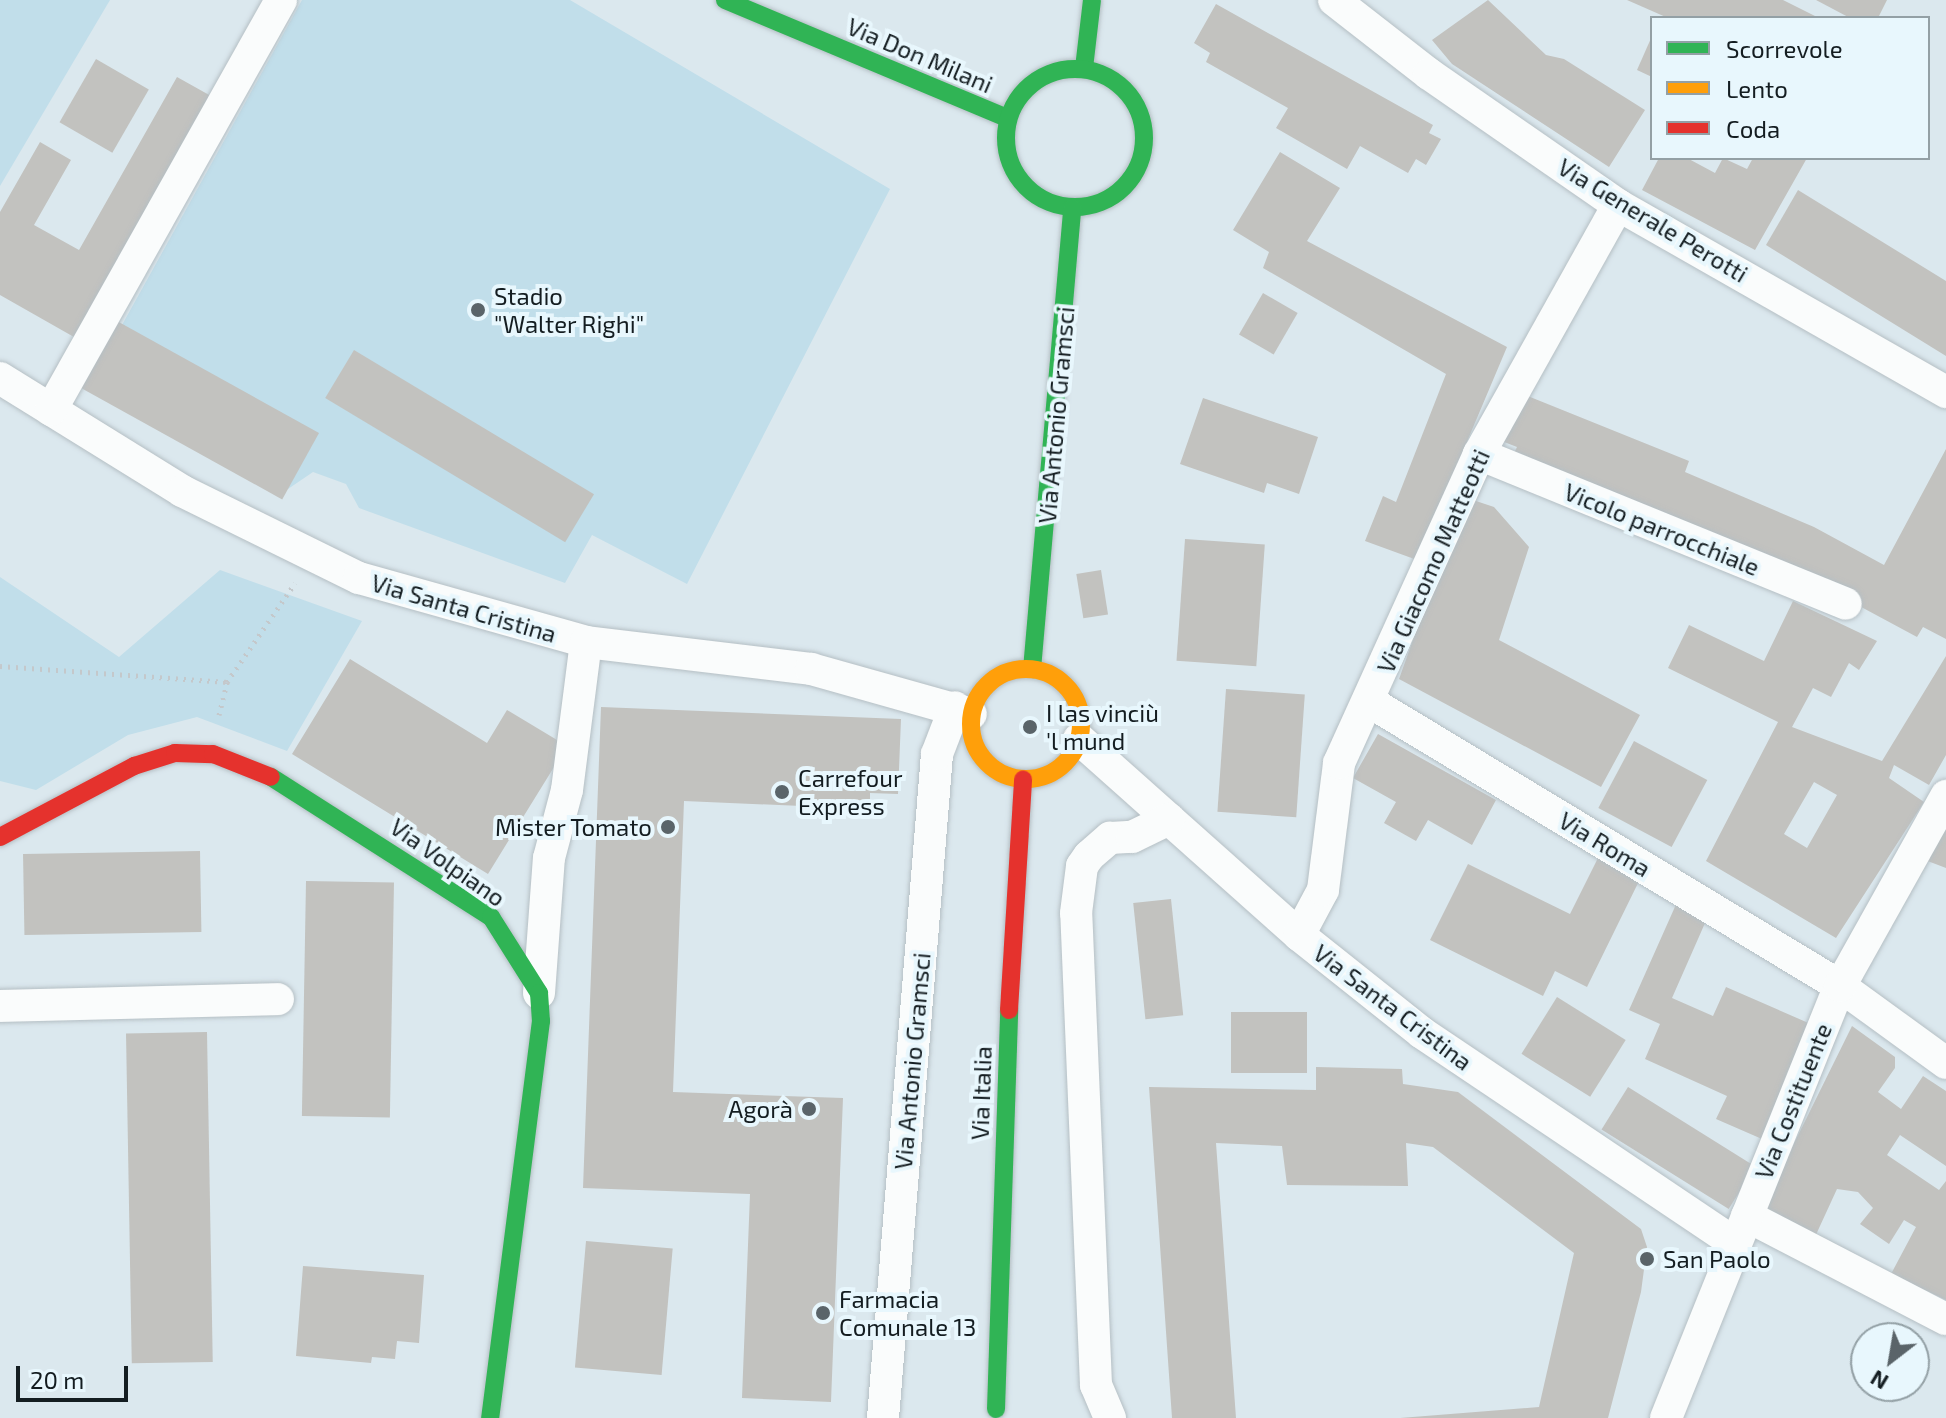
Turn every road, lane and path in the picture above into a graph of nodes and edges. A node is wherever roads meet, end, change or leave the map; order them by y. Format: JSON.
{"nodes":[{"id":1,"x":281,"y":0,"type":"edge"},
{"id":2,"x":725,"y":0,"type":"edge"},
{"id":3,"x":1092,"y":0,"type":"edge"},
{"id":4,"x":1334,"y":0,"type":"edge"},
{"id":5,"x":1084,"y":68,"type":"junction"},
{"id":6,"x":1007,"y":118,"type":"junction"},
{"id":7,"x":1618,"y":205,"type":"junction"},
{"id":8,"x":1072,"y":208,"type":"junction"},
{"id":9,"x":0,"y":378,"type":"edge"},
{"id":10,"x":1946,"y":392,"type":"edge"},
{"id":11,"x":51,"y":410,"type":"junction"},
{"id":12,"x":1479,"y":454,"type":"junction"},
{"id":13,"x":314,"y":556,"type":"junction"},
{"id":14,"x":1846,"y":604,"type":"dead end"},
{"id":15,"x":586,"y":642,"type":"junction"},
{"id":16,"x":0,"y":666,"type":"edge"},
{"id":17,"x":1032,"y":669,"type":"junction"},
{"id":18,"x":227,"y":682,"type":"junction"},
{"id":19,"x":1370,"y":702,"type":"junction"},
{"id":20,"x":963,"y":710,"type":"junction"},
{"id":21,"x":1079,"y":739,"type":"junction"},
{"id":22,"x":213,"y":754,"type":"junction"},
{"id":23,"x":1023,"y":779,"type":"junction"},
{"id":24,"x":1946,"y":796,"type":"edge"},
{"id":25,"x":1169,"y":819,"type":"junction"},
{"id":26,"x":0,"y":837,"type":"edge"},
{"id":27,"x":1299,"y":935,"type":"junction"},
{"id":28,"x":1840,"y":986,"type":"junction"},
{"id":29,"x":539,"y":993,"type":"junction"},
{"id":30,"x":278,"y":999,"type":"dead end"},
{"id":31,"x":0,"y":1006,"type":"edge"},
{"id":32,"x":1946,"y":1063,"type":"edge"},
{"id":33,"x":1740,"y":1229,"type":"junction"},
{"id":34,"x":1946,"y":1319,"type":"edge"},
{"id":35,"x":1017,"y":1412,"type":"dead end"},
{"id":36,"x":490,"y":1418,"type":"edge"},
{"id":37,"x":883,"y":1418,"type":"edge"},
{"id":38,"x":1110,"y":1418,"type":"edge"},
{"id":39,"x":1666,"y":1418,"type":"edge"}],
"edges":[{"from":1,"to":11,"type":"street"},
{"from":2,"to":6,"type":"street","name":"Via Don Milani"},
{"from":3,"to":5,"type":"street"},
{"from":4,"to":7,"type":"street","name":"Via Generale Perotti"},
{"from":5,"to":6,"type":"street"},
{"from":5,"to":8,"type":"street"},
{"from":6,"to":8,"type":"street"},
{"from":7,"to":10,"type":"street","name":"Via Generale Perotti"},
{"from":7,"to":12,"type":"street","name":"Via Giacomo Matteotti"},
{"from":8,"to":17,"type":"street","name":"Via Antonio Gramsci"},
{"from":9,"to":11,"type":"street","name":"Via Santa Cristina"},
{"from":11,"to":13,"type":"street","name":"Via Santa Cristina"},
{"from":12,"to":14,"type":"street","name":"Vicolo parrocchiale"},
{"from":12,"to":19,"type":"street","name":"Via Giacomo Matteotti"},
{"from":13,"to":15,"type":"street","name":"Via Santa Cristina"},
{"from":13,"to":18,"type":"path"},
{"from":15,"to":20,"type":"street","name":"Via Santa Cristina"},
{"from":15,"to":29,"type":"street"},
{"from":16,"to":18,"type":"path"},
{"from":17,"to":20,"type":"street"},
{"from":17,"to":21,"type":"street"},
{"from":18,"to":22,"type":"path"},
{"from":19,"to":27,"type":"street","name":"Via Giacomo Matteotti"},
{"from":19,"to":28,"type":"street","name":"Via Roma"},
{"from":20,"to":23,"type":"street"},
{"from":20,"to":37,"type":"street","name":"Via Antonio Gramsci"},
{"from":21,"to":23,"type":"street"},
{"from":21,"to":25,"type":"street","name":"Via Santa Cristina"},
{"from":22,"to":26,"type":"street","name":"Via Volpiano"},
{"from":22,"to":29,"type":"street","name":"Via Volpiano"},
{"from":23,"to":35,"type":"street","name":"Via Italia"},
{"from":24,"to":28,"type":"street","name":"Via Costituente"},
{"from":25,"to":27,"type":"street","name":"Via Santa Cristina"},
{"from":25,"to":38,"type":"street"},
{"from":27,"to":33,"type":"street","name":"Via Santa Cristina"},
{"from":28,"to":32,"type":"street","name":"Via Roma"},
{"from":28,"to":33,"type":"street","name":"Via Costituente"},
{"from":29,"to":36,"type":"street"},
{"from":30,"to":31,"type":"street"},
{"from":33,"to":34,"type":"street","name":"Via Santa Cristina"},
{"from":33,"to":39,"type":"street","name":"Via Costituente"}]}
